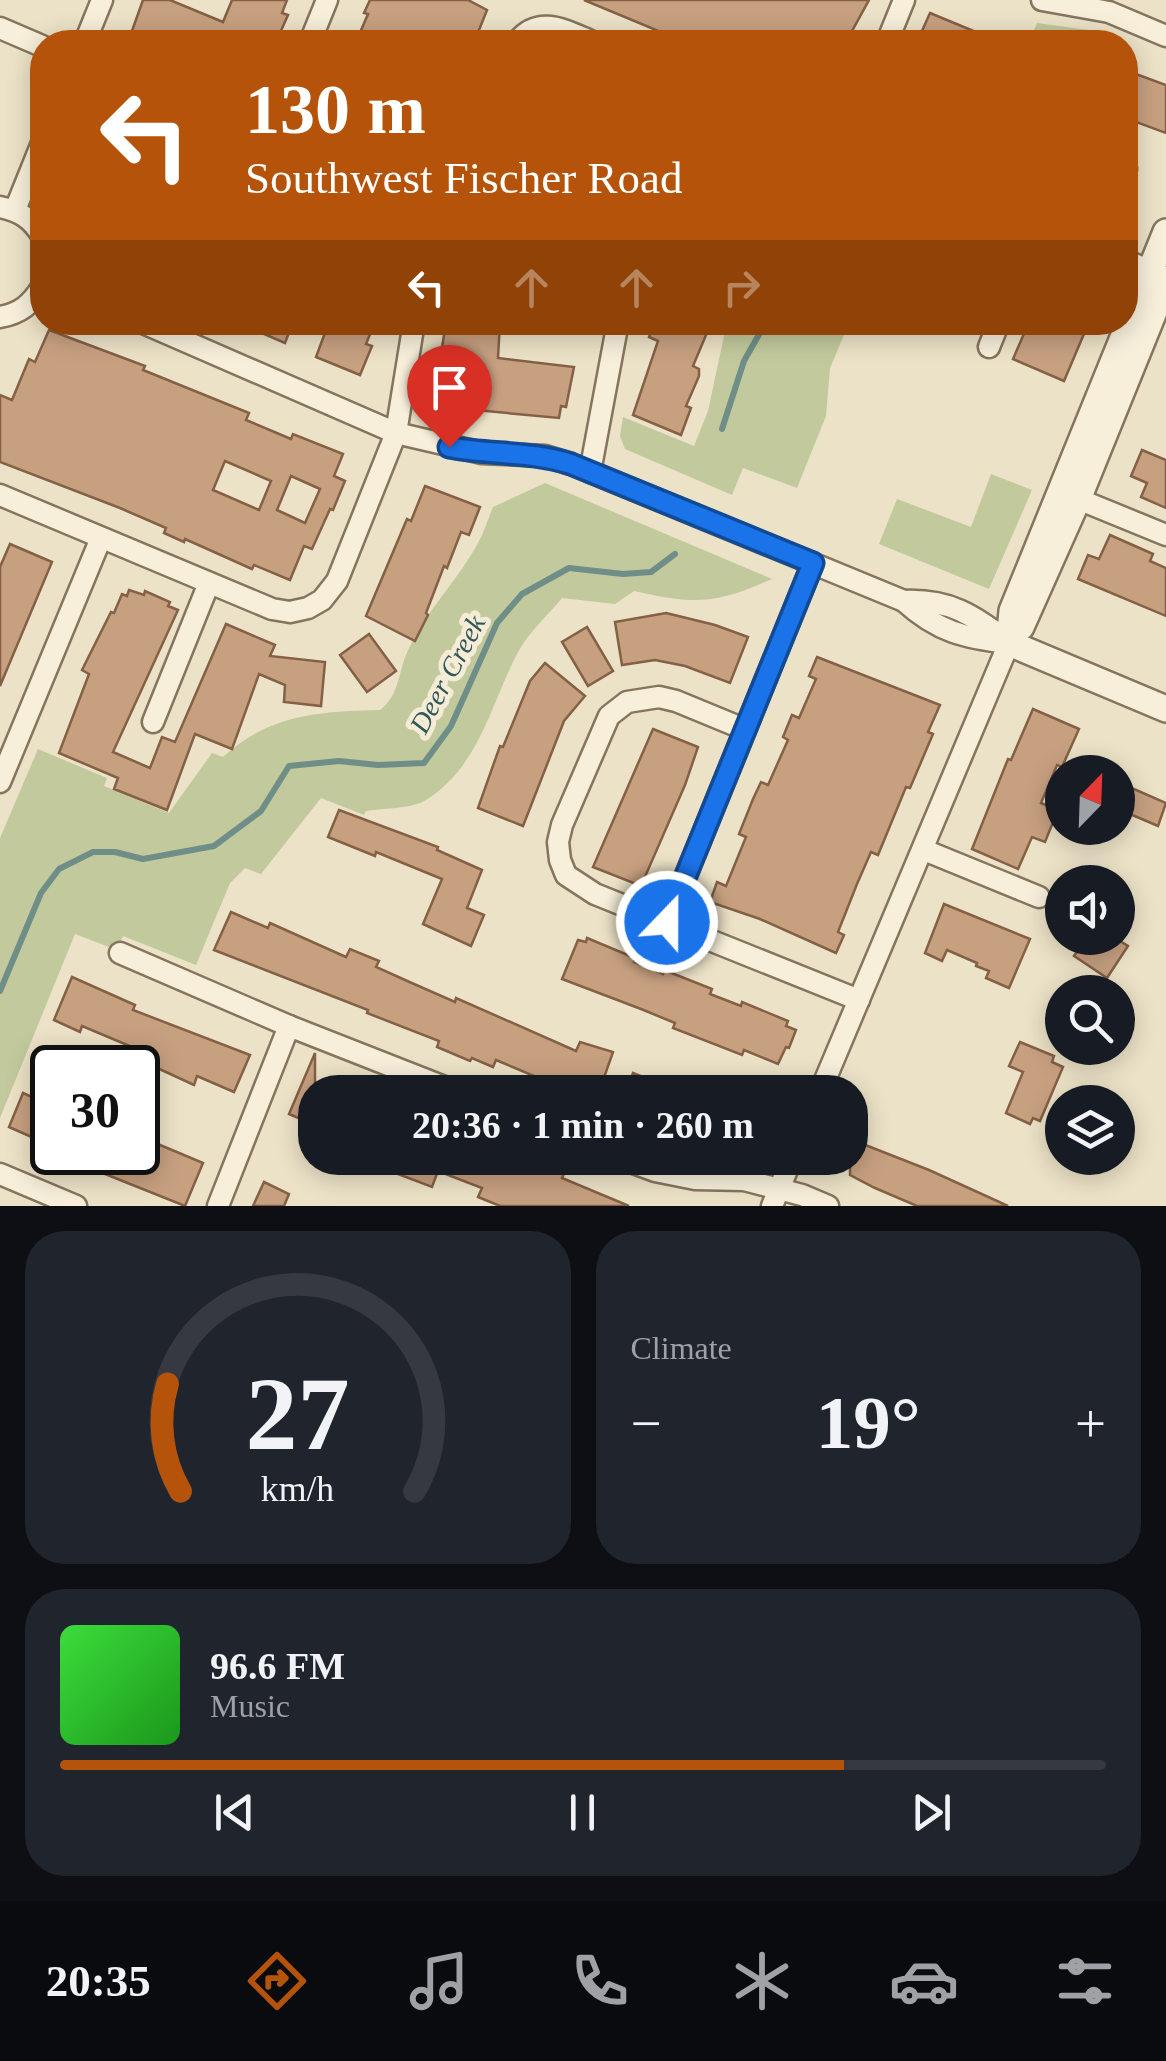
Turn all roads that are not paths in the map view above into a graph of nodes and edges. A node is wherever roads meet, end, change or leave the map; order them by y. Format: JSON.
{"nodes":[{"id":1,"x":102,"y":0,"type":"edge"},
{"id":2,"x":328,"y":0,"type":"edge"},
{"id":3,"x":904,"y":0,"type":"edge"},
{"id":4,"x":1042,"y":0,"type":"edge"},
{"id":5,"x":0,"y":28,"type":"edge"},
{"id":6,"x":89,"y":30,"type":"edge"},
{"id":7,"x":315,"y":30,"type":"edge"},
{"id":8,"x":892,"y":30,"type":"edge"},
{"id":9,"x":1166,"y":36,"type":"edge"},
{"id":10,"x":30,"y":41,"type":"edge"},
{"id":11,"x":30,"y":165,"type":"edge"},
{"id":12,"x":7,"y":208,"type":"edge"},
{"id":13,"x":30,"y":221,"type":"edge"},
{"id":14,"x":1166,"y":232,"type":"edge"},
{"id":15,"x":1138,"y":266,"type":"edge"},
{"id":16,"x":1161,"y":277,"type":"edge"},
{"id":17,"x":30,"y":305,"type":"edge"},
{"id":18,"x":0,"y":317,"type":"edge"},
{"id":19,"x":1138,"y":329,"type":"edge"},
{"id":20,"x":195,"y":335,"type":"edge"},
{"id":21,"x":412,"y":335,"type":"edge"},
{"id":22,"x":616,"y":335,"type":"edge"},
{"id":23,"x":993,"y":335,"type":"edge"},
{"id":24,"x":1135,"y":335,"type":"edge"},
{"id":25,"x":988,"y":347,"type":"dead end"},
{"id":26,"x":396,"y":433,"type":"junction"},
{"id":27,"x":590,"y":472,"type":"junction"},
{"id":28,"x":0,"y":495,"type":"edge"},
{"id":29,"x":1078,"y":499,"type":"junction"},
{"id":30,"x":1166,"y":535,"type":"edge"},
{"id":31,"x":101,"y":538,"type":"junction"},
{"id":32,"x":813,"y":563,"type":"junction"},
{"id":33,"x":209,"y":583,"type":"junction"},
{"id":34,"x":1009,"y":643,"type":"junction"},
{"id":35,"x":1166,"y":709,"type":"edge"},
{"id":36,"x":152,"y":722,"type":"dead end"},
{"id":37,"x":744,"y":730,"type":"junction"},
{"id":38,"x":0,"y":782,"type":"edge"},
{"id":39,"x":924,"y":850,"type":"junction"},
{"id":40,"x":1039,"y":897,"type":"dead end"},
{"id":41,"x":667,"y":922,"type":"junction"},
{"id":42,"x":120,"y":952,"type":"dead end"},
{"id":43,"x":860,"y":1000,"type":"junction"},
{"id":44,"x":289,"y":1026,"type":"junction"},
{"id":45,"x":413,"y":1075,"type":"edge"},
{"id":46,"x":827,"y":1075,"type":"edge"},
{"id":47,"x":0,"y":1174,"type":"edge"},
{"id":48,"x":672,"y":1175,"type":"edge"},
{"id":49,"x":775,"y":1198,"type":"edge"},
{"id":50,"x":76,"y":1206,"type":"edge"},
{"id":51,"x":218,"y":1206,"type":"edge"},
{"id":52,"x":828,"y":1206,"type":"edge"}],
"edges":[{"from":1,"to":6,"type":"street"},
{"from":2,"to":7,"type":"street"},
{"from":3,"to":8,"type":"street"},
{"from":4,"to":9,"type":"street"},
{"from":5,"to":10,"type":"street"},
{"from":11,"to":12,"type":"street"},
{"from":12,"to":13,"type":"street"},
{"from":14,"to":16,"type":"street"},
{"from":15,"to":16,"type":"street"},
{"from":16,"to":19,"type":"street"},
{"from":16,"to":29,"type":"street"},
{"from":17,"to":18,"type":"street"},
{"from":20,"to":26,"type":"street"},
{"from":21,"to":26,"type":"street"},
{"from":22,"to":27,"type":"street"},
{"from":23,"to":25,"type":"street"},
{"from":24,"to":34,"type":"street"},
{"from":26,"to":27,"type":"street"},
{"from":26,"to":33,"type":"street"},
{"from":27,"to":32,"type":"street"},
{"from":28,"to":31,"type":"street"},
{"from":29,"to":30,"type":"street"},
{"from":29,"to":34,"type":"street"},
{"from":31,"to":33,"type":"street"},
{"from":31,"to":38,"type":"street"},
{"from":32,"to":34,"type":"street"},
{"from":32,"to":37,"type":"street"},
{"from":33,"to":36,"type":"street"},
{"from":34,"to":35,"type":"street"},
{"from":34,"to":39,"type":"street"},
{"from":37,"to":41,"type":"street"},
{"from":37,"to":41,"type":"street"},
{"from":39,"to":40,"type":"street"},
{"from":39,"to":43,"type":"street"},
{"from":41,"to":43,"type":"street"},
{"from":42,"to":44,"type":"street"},
{"from":43,"to":46,"type":"street"},
{"from":44,"to":45,"type":"street"},
{"from":44,"to":51,"type":"street"},
{"from":47,"to":50,"type":"street"},
{"from":48,"to":49,"type":"street"},
{"from":49,"to":52,"type":"street"}]}
